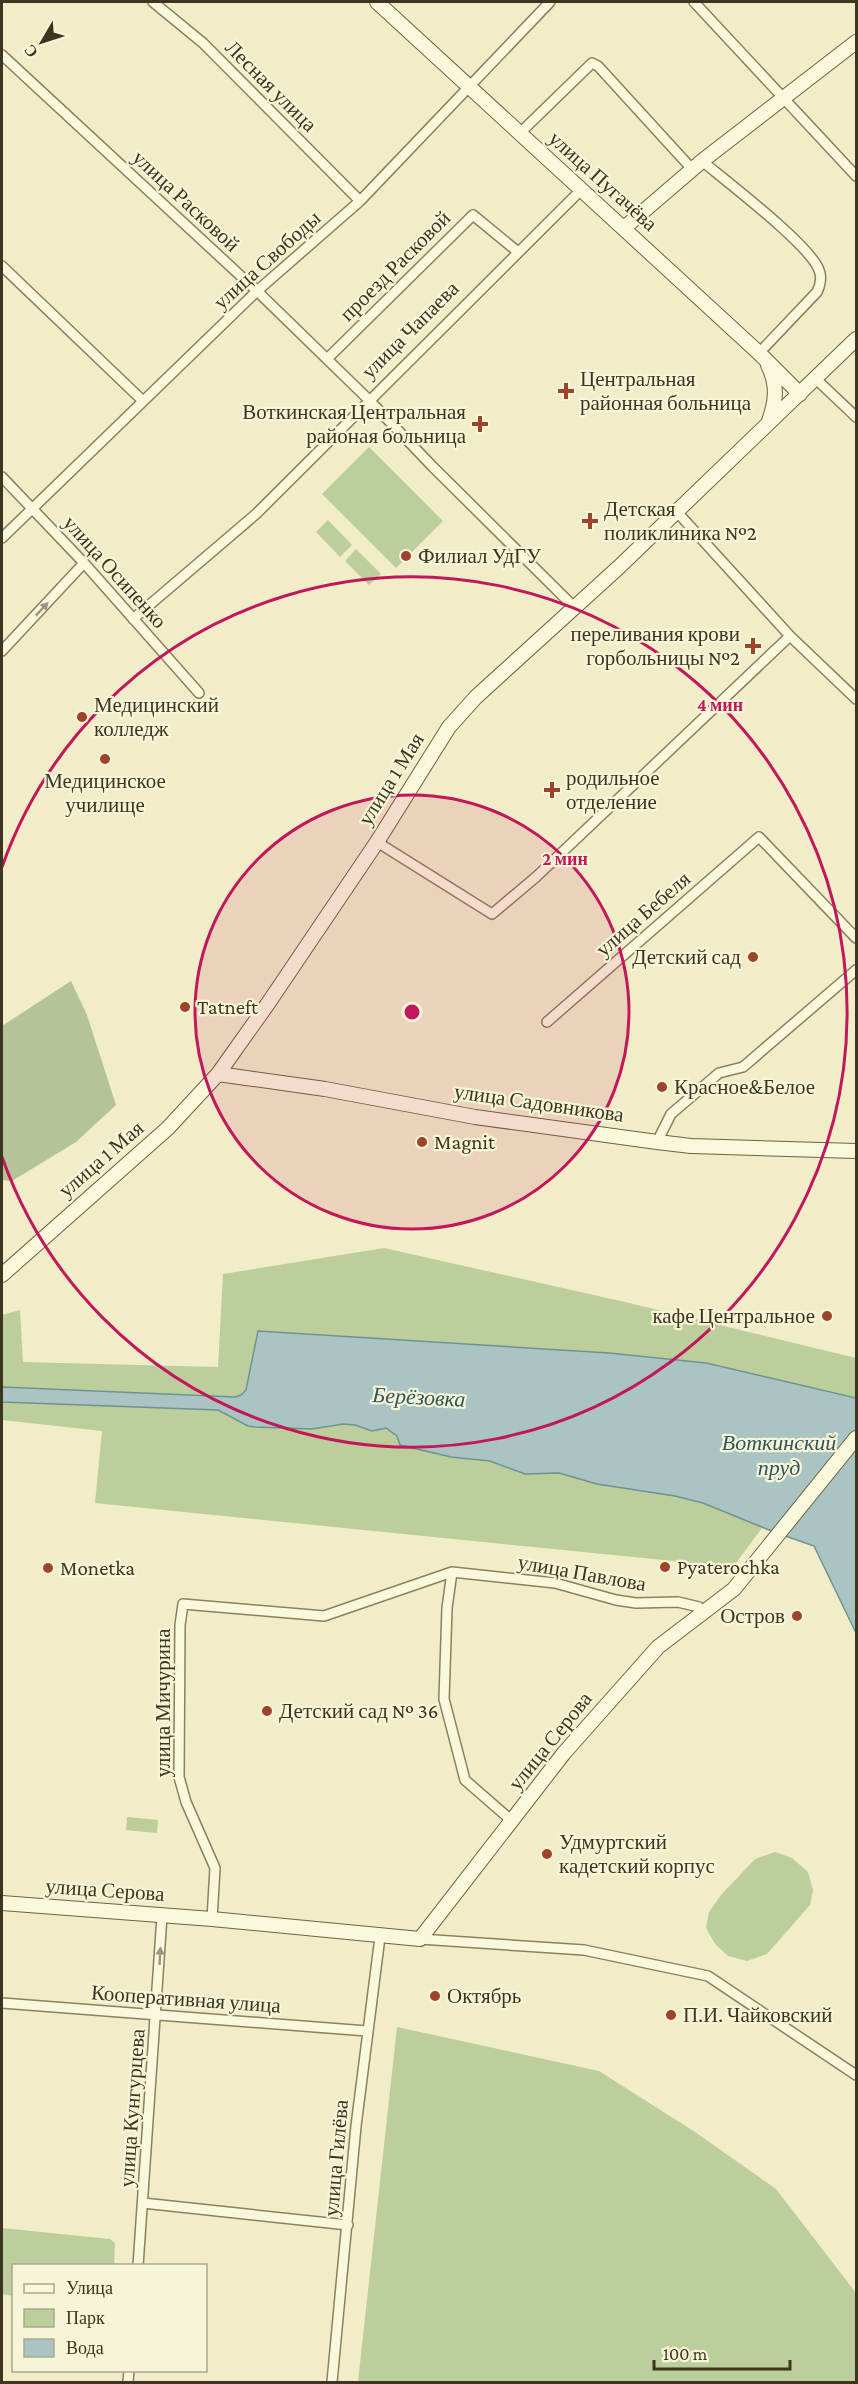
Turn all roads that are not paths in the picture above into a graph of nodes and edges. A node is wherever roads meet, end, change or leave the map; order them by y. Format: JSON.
{"nodes":[{"id":1,"x":153,"y":2,"type":"edge"},
{"id":2,"x":377,"y":2,"type":"edge"},
{"id":3,"x":694,"y":2,"type":"edge"},
{"id":4,"x":545,"y":3,"type":"edge"},
{"id":5,"x":856,"y":42,"type":"edge"},
{"id":6,"x":2,"y":55,"type":"edge"},
{"id":7,"x":470,"y":87,"type":"junction"},
{"id":8,"x":785,"y":98,"type":"junction"},
{"id":9,"x":520,"y":134,"type":"junction"},
{"id":10,"x":697,"y":165,"type":"junction"},
{"id":11,"x":856,"y":176,"type":"edge"},
{"id":12,"x":581,"y":190,"type":"junction"},
{"id":13,"x":360,"y":201,"type":"junction"},
{"id":14,"x":624,"y":228,"type":"junction"},
{"id":15,"x":518,"y":252,"type":"junction"},
{"id":16,"x":2,"y":266,"type":"edge"},
{"id":17,"x":256,"y":291,"type":"junction"},
{"id":18,"x":856,"y":339,"type":"edge"},
{"id":19,"x":762,"y":356,"type":"junction"},
{"id":20,"x":327,"y":359,"type":"junction"},
{"id":21,"x":816,"y":379,"type":"junction"},
{"id":22,"x":800,"y":394,"type":"junction"},
{"id":23,"x":369,"y":400,"type":"junction"},
{"id":24,"x":143,"y":401,"type":"junction"},
{"id":25,"x":856,"y":417,"type":"edge"},
{"id":26,"x":767,"y":426,"type":"junction"},
{"id":27,"x":2,"y":477,"type":"edge"},
{"id":28,"x":33,"y":508,"type":"junction"},
{"id":29,"x":677,"y":512,"type":"junction"},
{"id":30,"x":2,"y":538,"type":"edge"},
{"id":31,"x":84,"y":563,"type":"junction"},
{"id":32,"x":575,"y":608,"type":"junction"},
{"id":33,"x":133,"y":619,"type":"junction"},
{"id":34,"x":790,"y":636,"type":"junction"},
{"id":35,"x":2,"y":651,"type":"edge"},
{"id":36,"x":199,"y":693,"type":"dead end"},
{"id":37,"x":856,"y":699,"type":"edge"},
{"id":38,"x":377,"y":842,"type":"junction"},
{"id":39,"x":856,"y":938,"type":"edge"},
{"id":40,"x":856,"y":970,"type":"edge"},
{"id":41,"x":547,"y":1022,"type":"dead end"},
{"id":42,"x":218,"y":1074,"type":"junction"},
{"id":43,"x":657,"y":1142,"type":"junction"},
{"id":44,"x":856,"y":1151,"type":"edge"},
{"id":45,"x":2,"y":1275,"type":"edge"},
{"id":46,"x":856,"y":1438,"type":"edge"},
{"id":47,"x":453,"y":1572,"type":"junction"},
{"id":48,"x":341,"y":1609,"type":"joint"},
{"id":49,"x":704,"y":1611,"type":"junction"},
{"id":50,"x":512,"y":1821,"type":"junction"},
{"id":51,"x":2,"y":1904,"type":"edge"},
{"id":52,"x":162,"y":1916,"type":"junction"},
{"id":53,"x":212,"y":1918,"type":"junction"},
{"id":54,"x":381,"y":1937,"type":"junction"},
{"id":55,"x":420,"y":1939,"type":"junction"},
{"id":56,"x":2,"y":2003,"type":"edge"},
{"id":57,"x":157,"y":2015,"type":"junction"},
{"id":58,"x":367,"y":2031,"type":"junction"},
{"id":59,"x":856,"y":2075,"type":"edge"},
{"id":60,"x":143,"y":2203,"type":"junction"},
{"id":61,"x":348,"y":2225,"type":"junction"},
{"id":62,"x":138,"y":2264,"type":"edge"},
{"id":63,"x":332,"y":2382,"type":"edge"}],
"edges":[{"from":1,"to":13,"type":"street","name":"Лесная улица"},
{"from":2,"to":7,"type":"main road","name":"улица Пугачёва"},
{"from":3,"to":8,"type":"street"},
{"from":4,"to":7,"type":"street","name":"улица Свободы"},
{"from":5,"to":8,"type":"main road"},
{"from":6,"to":17,"type":"street","name":"улица Расковой"},
{"from":7,"to":9,"type":"main road","name":"улица Пугачёва"},
{"from":7,"to":13,"type":"street","name":"улица Свободы"},
{"from":8,"to":10,"type":"main road"},
{"from":8,"to":11,"type":"street"},
{"from":9,"to":10,"type":"street"},
{"from":9,"to":12,"type":"main road","name":"улица Пугачёва"},
{"from":10,"to":14,"type":"main road"},
{"from":10,"to":19,"type":"street"},
{"from":12,"to":14,"type":"main road","name":"улица Пугачёва"},
{"from":12,"to":15,"type":"street","name":"улица Чапаева"},
{"from":13,"to":17,"type":"street","name":"улица Свободы"},
{"from":14,"to":19,"type":"main road","name":"улица Пугачёва"},
{"from":15,"to":20,"type":"street","name":"проезд Расковой"},
{"from":15,"to":23,"type":"street","name":"улица Чапаева"},
{"from":16,"to":24,"type":"street"},
{"from":17,"to":20,"type":"street","name":"улица Расковой"},
{"from":17,"to":24,"type":"street","name":"улица Свободы"},
{"from":18,"to":21,"type":"main road","name":"улица 1 Мая"},
{"from":19,"to":22,"type":"main road","name":"улица Пугачёва"},
{"from":19,"to":26,"type":"main road"},
{"from":20,"to":23,"type":"street","name":"улица Расковой"},
{"from":21,"to":22,"type":"main road","name":"улица 1 Мая"},
{"from":21,"to":25,"type":"street"},
{"from":22,"to":26,"type":"main road","name":"улица 1 Мая"},
{"from":23,"to":32,"type":"street","name":"улица Расковой"},
{"from":23,"to":33,"type":"street","name":"улица Чапаева"},
{"from":24,"to":28,"type":"street","name":"улица Свободы"},
{"from":26,"to":29,"type":"main road","name":"улица 1 Мая"},
{"from":27,"to":28,"type":"street","name":"улица Осипенко"},
{"from":28,"to":30,"type":"street","name":"улица Свободы"},
{"from":28,"to":31,"type":"street","name":"улица Осипенко"},
{"from":29,"to":32,"type":"main road","name":"улица 1 Мая"},
{"from":29,"to":34,"type":"street"},
{"from":31,"to":33,"type":"street","name":"улица Осипенко"},
{"from":35,"to":31,"type":"street","one_way":true},
{"from":32,"to":38,"type":"main road","name":"улица 1 Мая"},
{"from":33,"to":36,"type":"street","name":"улица Осипенко"},
{"from":34,"to":37,"type":"street"},
{"from":34,"to":38,"type":"street"},
{"from":38,"to":42,"type":"main road","name":"улица 1 Мая"},
{"from":39,"to":41,"type":"street","name":"улица Бебеля"},
{"from":40,"to":43,"type":"street"},
{"from":42,"to":43,"type":"main road","name":"улица Садовникова"},
{"from":42,"to":45,"type":"main road","name":"улица 1 Мая"},
{"from":43,"to":44,"type":"main road","name":"улица Садовникова"},
{"from":46,"to":49,"type":"main road","name":"улица Серова"},
{"from":47,"to":48,"type":"street","name":"улица Павлова"},
{"from":47,"to":49,"type":"street","name":"улица Павлова"},
{"from":47,"to":50,"type":"street"},
{"from":48,"to":53,"type":"street","name":"улица Мичурина"},
{"from":49,"to":50,"type":"main road","name":"улица Серова"},
{"from":50,"to":55,"type":"main road","name":"улица Серова"},
{"from":51,"to":52,"type":"main road","name":"улица Серова"},
{"from":52,"to":53,"type":"main road","name":"улица Серова"},
{"from":57,"to":52,"type":"street","name":"улица Кунгурцева","one_way":true},
{"from":53,"to":54,"type":"main road","name":"улица Серова"},
{"from":54,"to":55,"type":"main road","name":"улица Серова"},
{"from":54,"to":58,"type":"street","name":"улица Гилёва"},
{"from":55,"to":59,"type":"street","name":"улица Серова"},
{"from":56,"to":57,"type":"street","name":"Кооперативная улица"},
{"from":57,"to":58,"type":"street","name":"Кооперативная улица"},
{"from":57,"to":60,"type":"street","name":"улица Кунгурцева"},
{"from":58,"to":61,"type":"street","name":"улица Гилёва"},
{"from":60,"to":61,"type":"street"},
{"from":60,"to":62,"type":"street","name":"улица Кунгурцева"},
{"from":61,"to":63,"type":"street","name":"улица Гилёва"}]}
